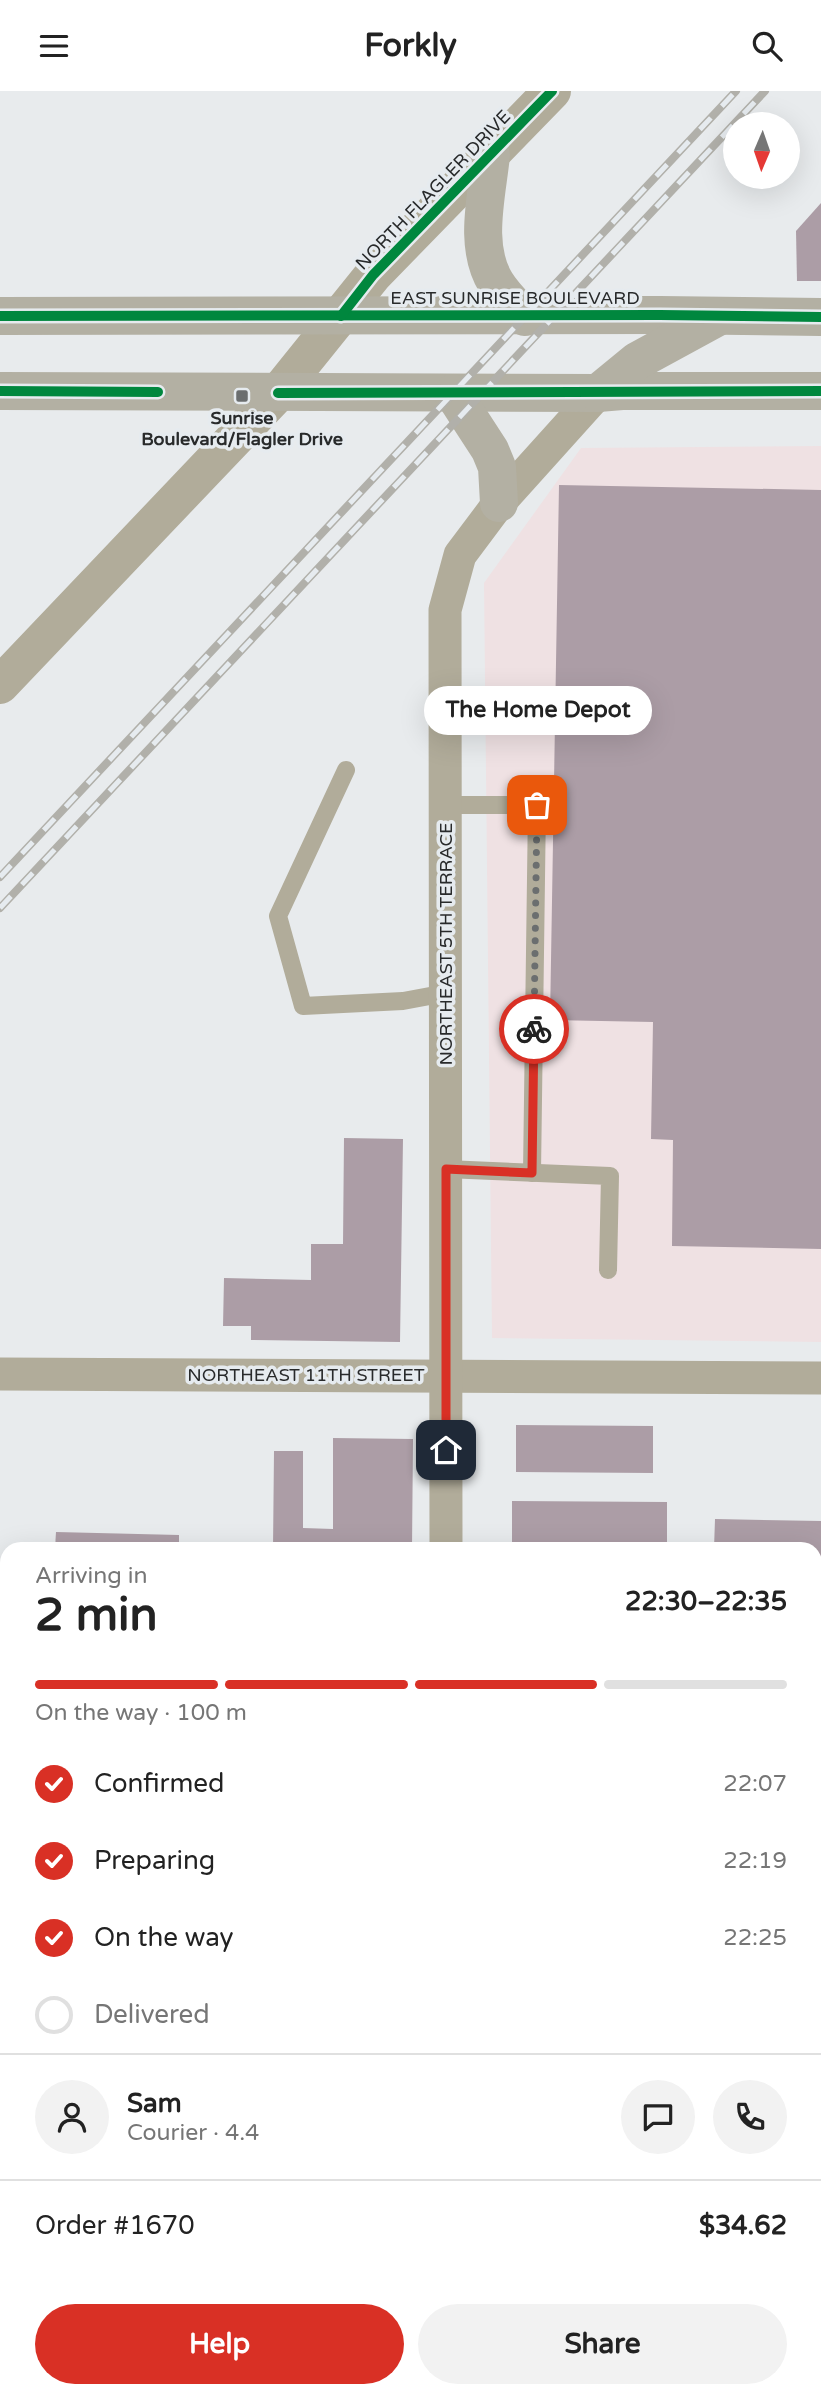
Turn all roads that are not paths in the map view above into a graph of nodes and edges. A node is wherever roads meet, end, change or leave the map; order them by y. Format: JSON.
{"nodes":[{"id":1,"x":552,"y":91,"type":"edge"},
{"id":2,"x":491,"y":155,"type":"junction"},
{"id":3,"x":0,"y":316,"type":"edge"},
{"id":4,"x":341,"y":316,"type":"junction"},
{"id":5,"x":525,"y":317,"type":"junction"},
{"id":6,"x":717,"y":317,"type":"junction"},
{"id":7,"x":821,"y":317,"type":"edge"},
{"id":8,"x":0,"y":391,"type":"edge"},
{"id":9,"x":821,"y":391,"type":"edge"},
{"id":10,"x":278,"y":393,"type":"junction"},
{"id":11,"x":453,"y":393,"type":"junction"},
{"id":12,"x":598,"y":393,"type":"junction"},
{"id":13,"x":499,"y":503,"type":"junction"},
{"id":14,"x":0,"y":685,"type":"edge"},
{"id":15,"x":346,"y":770,"type":"dead end"},
{"id":16,"x":446,"y":804,"type":"junction"},
{"id":17,"x":446,"y":993,"type":"junction"},
{"id":18,"x":446,"y":1169,"type":"junction"},
{"id":19,"x":532,"y":1173,"type":"junction"},
{"id":20,"x":608,"y":1270,"type":"dead end"},
{"id":21,"x":0,"y":1374,"type":"edge"},
{"id":22,"x":446,"y":1376,"type":"junction"},
{"id":23,"x":821,"y":1378,"type":"edge"},
{"id":24,"x":446,"y":1542,"type":"edge"}],
"edges":[{"from":1,"to":2,"type":"street","name":"NORTH FLAGLER DRIVE"},
{"from":2,"to":4,"type":"street","name":"NORTH FLAGLER DRIVE"},
{"from":2,"to":5,"type":"main road"},
{"from":3,"to":4,"type":"main road","name":"EAST SUNRISE BOULEVARD"},
{"from":4,"to":5,"type":"main road","name":"EAST SUNRISE BOULEVARD"},
{"from":4,"to":10,"type":"street","name":"NORTH FLAGLER DRIVE"},
{"from":5,"to":6,"type":"main road","name":"EAST SUNRISE BOULEVARD"},
{"from":6,"to":7,"type":"main road","name":"EAST SUNRISE BOULEVARD"},
{"from":6,"to":12,"type":"main road"},
{"from":8,"to":10,"type":"main road"},
{"from":9,"to":12,"type":"main road"},
{"from":10,"to":11,"type":"main road"},
{"from":10,"to":14,"type":"street","name":"NORTH FLAGLER DRIVE"},
{"from":11,"to":12,"type":"main road"},
{"from":11,"to":13,"type":"main road"},
{"from":12,"to":13,"type":"street","name":"NORTHEAST 5TH TERRACE"},
{"from":13,"to":16,"type":"street","name":"NORTHEAST 5TH TERRACE"},
{"from":15,"to":17,"type":"lane"},
{"from":16,"to":17,"type":"street","name":"NORTHEAST 5TH TERRACE"},
{"from":16,"to":19,"type":"lane"},
{"from":17,"to":18,"type":"street","name":"NORTHEAST 5TH TERRACE"},
{"from":18,"to":19,"type":"lane"},
{"from":18,"to":22,"type":"street","name":"NORTHEAST 5TH TERRACE"},
{"from":19,"to":20,"type":"lane"},
{"from":21,"to":22,"type":"street","name":"NORTHEAST 11TH STREET"},
{"from":22,"to":23,"type":"street","name":"NORTHEAST 11TH STREET"},
{"from":22,"to":24,"type":"street","name":"NORTHEAST 5TH TERRACE"}]}
